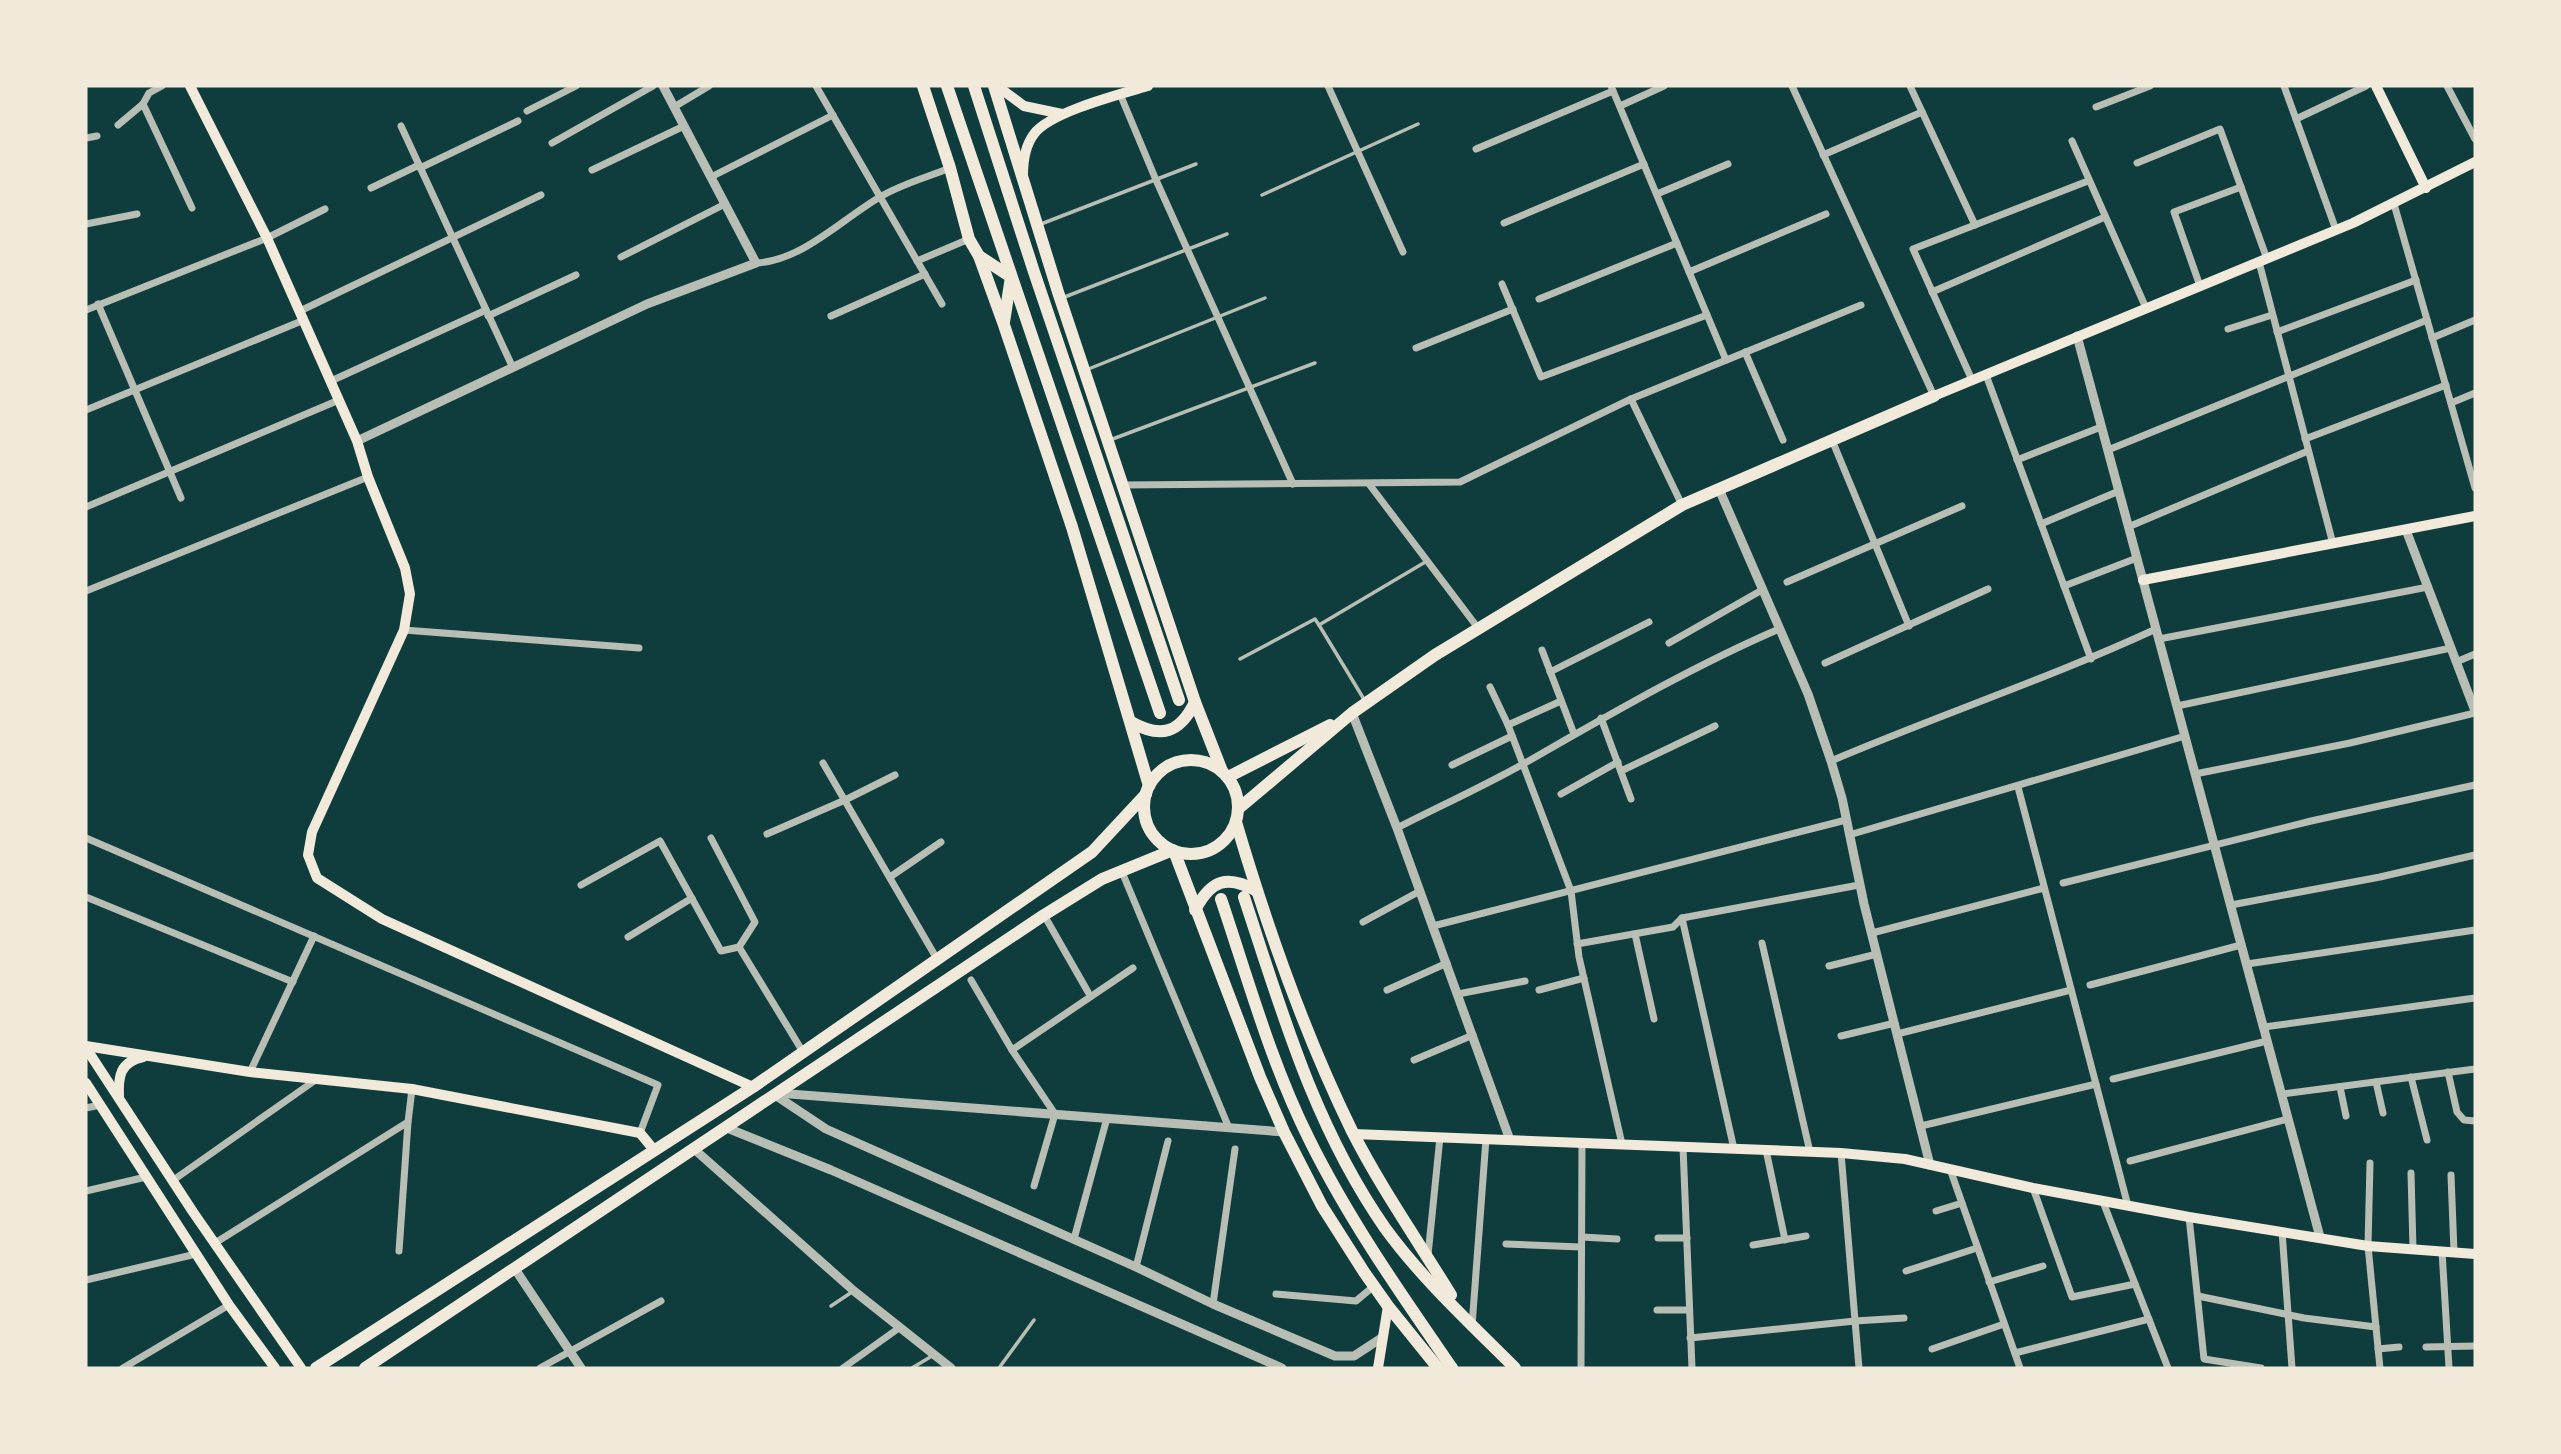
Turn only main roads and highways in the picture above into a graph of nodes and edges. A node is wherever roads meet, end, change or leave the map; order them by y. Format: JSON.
{"nodes":[{"id":1,"x":190,"y":86,"type":"edge"},
{"id":2,"x":923,"y":86,"type":"edge"},
{"id":3,"x":947,"y":86,"type":"edge"},
{"id":4,"x":974,"y":86,"type":"edge"},
{"id":5,"x":995,"y":86,"type":"edge"},
{"id":6,"x":1148,"y":86,"type":"edge"},
{"id":7,"x":2376,"y":86,"type":"edge"},
{"id":8,"x":1062,"y":114,"type":"junction"},
{"id":9,"x":2475,"y":162,"type":"edge"},
{"id":10,"x":1023,"y":179,"type":"junction"},
{"id":11,"x":2426,"y":188,"type":"junction"},
{"id":12,"x":1038,"y":229,"type":"junction"},
{"id":13,"x":979,"y":256,"type":"junction"},
{"id":14,"x":1034,"y":272,"type":"junction"},
{"id":15,"x":1011,"y":277,"type":"junction"},
{"id":16,"x":1059,"y":295,"type":"junction"},
{"id":17,"x":1004,"y":325,"type":"junction"},
{"id":18,"x":1934,"y":396,"type":"joint"},
{"id":19,"x":2475,"y":516,"type":"edge"},
{"id":20,"x":2143,"y":580,"type":"road end"},
{"id":21,"x":1179,"y":701,"type":"dead end"},
{"id":22,"x":1195,"y":702,"type":"junction"},
{"id":23,"x":1160,"y":713,"type":"dead end"},
{"id":24,"x":1352,"y":713,"type":"junction"},
{"id":25,"x":1131,"y":722,"type":"junction"},
{"id":26,"x":1225,"y":774,"type":"junction"},
{"id":27,"x":1147,"y":790,"type":"junction"},
{"id":28,"x":1237,"y":816,"type":"junction"},
{"id":29,"x":1174,"y":851,"type":"junction"},
{"id":30,"x":1257,"y":891,"type":"junction"},
{"id":31,"x":1244,"y":897,"type":"dead end"},
{"id":32,"x":1221,"y":899,"type":"dead end"},
{"id":33,"x":1195,"y":910,"type":"junction"},
{"id":34,"x":86,"y":1047,"type":"edge"},
{"id":35,"x":148,"y":1056,"type":"junction"},
{"id":36,"x":86,"y":1083,"type":"edge"},
{"id":37,"x":753,"y":1087,"type":"junction"},
{"id":38,"x":119,"y":1100,"type":"junction"},
{"id":39,"x":1354,"y":1134,"type":"junction"},
{"id":40,"x":654,"y":1150,"type":"junction"},
{"id":41,"x":215,"y":1243,"type":"junction"},
{"id":42,"x":196,"y":1254,"type":"junction"},
{"id":43,"x":2475,"y":1254,"type":"edge"},
{"id":44,"x":1388,"y":1306,"type":"junction"},
{"id":45,"x":1469,"y":1323,"type":"junction"},
{"id":46,"x":275,"y":1368,"type":"edge"},
{"id":47,"x":300,"y":1368,"type":"edge"},
{"id":48,"x":316,"y":1368,"type":"edge"},
{"id":49,"x":365,"y":1368,"type":"edge"},
{"id":50,"x":1378,"y":1368,"type":"edge"},
{"id":51,"x":1438,"y":1368,"type":"edge"},
{"id":52,"x":1452,"y":1368,"type":"edge"},
{"id":53,"x":1515,"y":1368,"type":"edge"}],
"edges":[{"from":1,"to":37,"type":"main road"},
{"from":2,"to":13,"type":"main road"},
{"from":3,"to":15,"type":"main road"},
{"from":4,"to":14,"type":"main road"},
{"from":5,"to":8,"type":"main road"},
{"from":5,"to":10,"type":"main road"},
{"from":6,"to":8,"type":"main road"},
{"from":7,"to":11,"type":"main road"},
{"from":8,"to":10,"type":"main road"},
{"from":9,"to":11,"type":"main road"},
{"from":10,"to":12,"type":"main road"},
{"from":11,"to":18,"type":"main road"},
{"from":12,"to":14,"type":"main road"},
{"from":12,"to":16,"type":"main road"},
{"from":13,"to":15,"type":"main road"},
{"from":13,"to":17,"type":"main road"},
{"from":14,"to":16,"type":"main road"},
{"from":14,"to":21,"type":"main road"},
{"from":15,"to":17,"type":"main road"},
{"from":15,"to":23,"type":"main road"},
{"from":16,"to":22,"type":"main road"},
{"from":17,"to":25,"type":"main road"},
{"from":18,"to":24,"type":"main road"},
{"from":19,"to":20,"type":"main road"},
{"from":22,"to":25,"type":"main road"},
{"from":22,"to":26,"type":"main road"},
{"from":24,"to":26,"type":"main road"},
{"from":24,"to":28,"type":"main road"},
{"from":25,"to":27,"type":"main road"},
{"from":26,"to":27,"type":"main road"},
{"from":26,"to":28,"type":"main road"},
{"from":27,"to":29,"type":"main road"},
{"from":27,"to":37,"type":"main road"},
{"from":28,"to":29,"type":"main road"},
{"from":28,"to":30,"type":"main road"},
{"from":29,"to":33,"type":"main road"},
{"from":29,"to":49,"type":"main road"},
{"from":30,"to":33,"type":"main road"},
{"from":30,"to":39,"type":"main road"},
{"from":31,"to":45,"type":"main road"},
{"from":32,"to":52,"type":"main road"},
{"from":33,"to":44,"type":"main road"},
{"from":34,"to":35,"type":"main road"},
{"from":34,"to":38,"type":"main road"},
{"from":35,"to":38,"type":"main road"},
{"from":35,"to":40,"type":"main road"},
{"from":36,"to":42,"type":"main road"},
{"from":37,"to":40,"type":"main road"},
{"from":38,"to":41,"type":"main road"},
{"from":39,"to":43,"type":"main road"},
{"from":39,"to":45,"type":"main road"},
{"from":40,"to":48,"type":"main road"},
{"from":41,"to":42,"type":"main road"},
{"from":41,"to":47,"type":"main road"},
{"from":42,"to":46,"type":"main road"},
{"from":44,"to":50,"type":"main road"},
{"from":44,"to":51,"type":"main road"},
{"from":45,"to":53,"type":"main road"}]}
